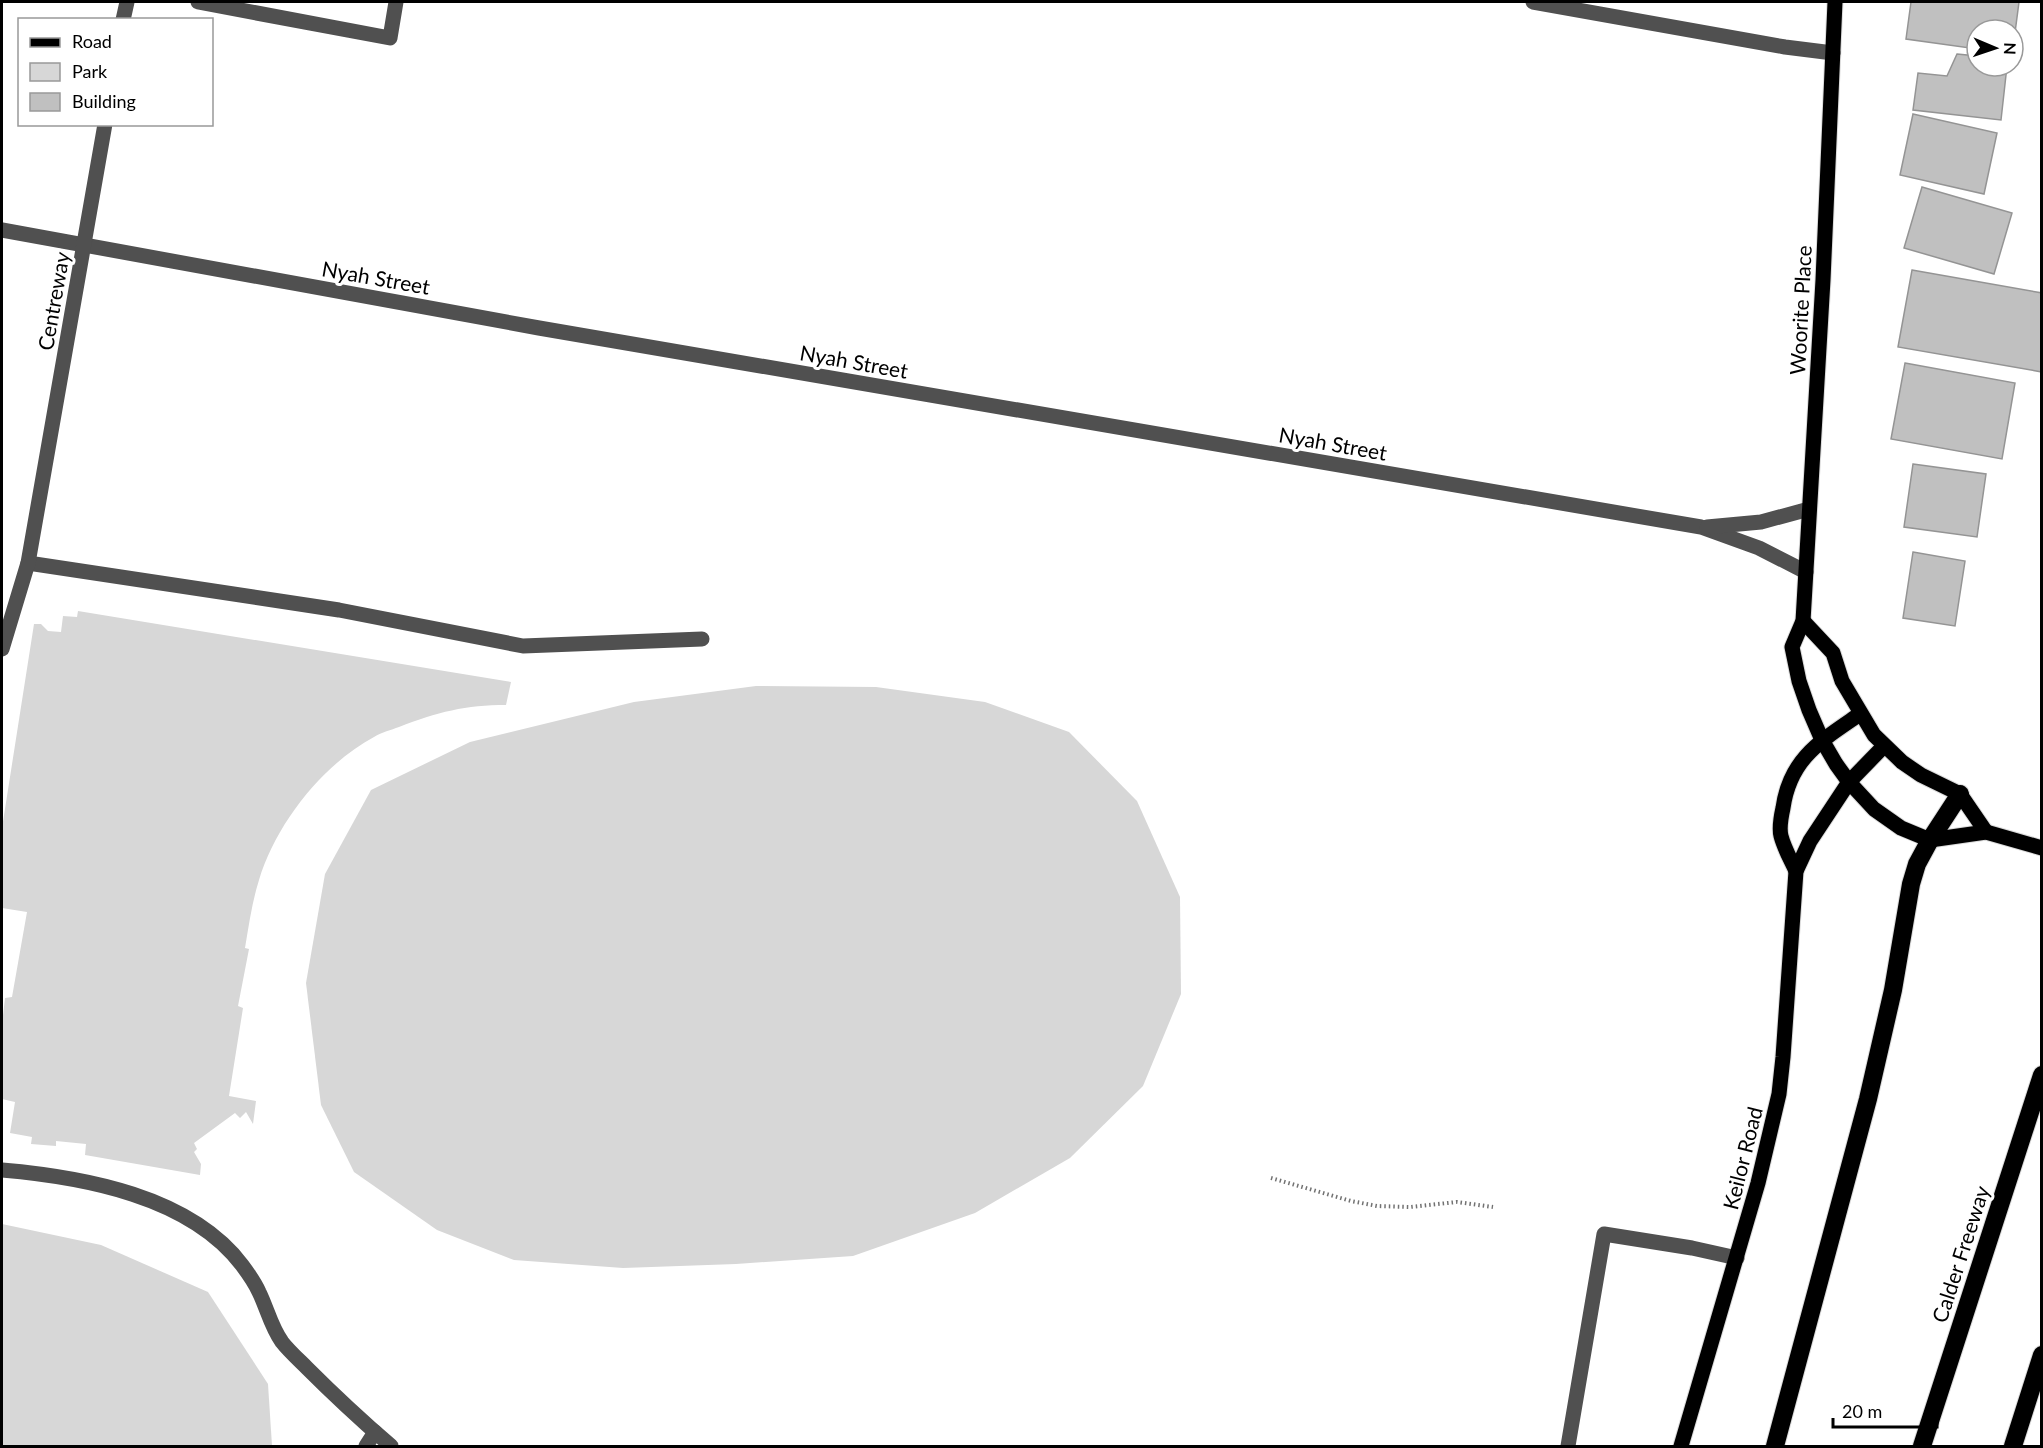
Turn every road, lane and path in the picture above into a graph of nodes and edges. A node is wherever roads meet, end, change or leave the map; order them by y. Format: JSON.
{"nodes":[{"id":1,"x":127,"y":2,"type":"edge"},
{"id":2,"x":198,"y":2,"type":"edge"},
{"id":3,"x":396,"y":2,"type":"edge"},
{"id":4,"x":1533,"y":2,"type":"edge"},
{"id":5,"x":1835,"y":2,"type":"edge"},
{"id":6,"x":123,"y":18,"type":"edge"},
{"id":7,"x":1833,"y":54,"type":"junction"},
{"id":8,"x":105,"y":126,"type":"edge"},
{"id":9,"x":2,"y":230,"type":"edge"},
{"id":10,"x":84,"y":246,"type":"junction"},
{"id":11,"x":1809,"y":509,"type":"junction"},
{"id":12,"x":1701,"y":527,"type":"junction"},
{"id":13,"x":28,"y":563,"type":"junction"},
{"id":14,"x":1806,"y":572,"type":"junction"},
{"id":15,"x":1803,"y":621,"type":"junction"},
{"id":16,"x":702,"y":639,"type":"dead end"},
{"id":17,"x":2,"y":649,"type":"edge"},
{"id":18,"x":1860,"y":714,"type":"junction"},
{"id":19,"x":1822,"y":741,"type":"junction"},
{"id":20,"x":1884,"y":746,"type":"junction"},
{"id":21,"x":1849,"y":782,"type":"junction"},
{"id":22,"x":1960,"y":794,"type":"junction"},
{"id":23,"x":1986,"y":832,"type":"junction"},
{"id":24,"x":1930,"y":840,"type":"junction"},
{"id":25,"x":2042,"y":848,"type":"edge"},
{"id":26,"x":1796,"y":871,"type":"junction"},
{"id":27,"x":2042,"y":1074,"type":"edge"},
{"id":28,"x":2,"y":1170,"type":"edge"},
{"id":29,"x":1271,"y":1178,"type":"dead end"},
{"id":30,"x":1493,"y":1207,"type":"dead end"},
{"id":31,"x":1737,"y":1258,"type":"junction"},
{"id":32,"x":2042,"y":1355,"type":"edge"},
{"id":33,"x":375,"y":1432,"type":"junction"},
{"id":34,"x":366,"y":1446,"type":"edge"},
{"id":35,"x":391,"y":1446,"type":"edge"},
{"id":36,"x":1568,"y":1446,"type":"edge"},
{"id":37,"x":1682,"y":1446,"type":"edge"},
{"id":38,"x":1775,"y":1446,"type":"edge"},
{"id":39,"x":1922,"y":1446,"type":"edge"},
{"id":40,"x":2013,"y":1446,"type":"edge"}],
"edges":[{"from":1,"to":6,"type":"street"},
{"from":2,"to":3,"type":"street"},
{"from":4,"to":7,"type":"street"},
{"from":5,"to":7,"type":"main road","name":"Woorite Place"},
{"from":7,"to":11,"type":"main road","name":"Woorite Place"},
{"from":8,"to":10,"type":"street","name":"Centreway"},
{"from":9,"to":10,"type":"street","name":"Nyah Street"},
{"from":10,"to":12,"type":"street","name":"Nyah Street"},
{"from":10,"to":13,"type":"street","name":"Centreway"},
{"from":11,"to":12,"type":"street","name":"Nyah Street"},
{"from":11,"to":14,"type":"main road","name":"Woorite Place"},
{"from":12,"to":14,"type":"street","name":"Nyah Street"},
{"from":13,"to":16,"type":"street"},
{"from":13,"to":17,"type":"street","name":"Centreway"},
{"from":14,"to":15,"type":"main road","name":"Woorite Place"},
{"from":15,"to":18,"type":"main road"},
{"from":15,"to":19,"type":"main road","name":"Woorite Place"},
{"from":18,"to":19,"type":"main road","name":"Keilor Road"},
{"from":18,"to":20,"type":"main road"},
{"from":19,"to":21,"type":"main road","name":"Woorite Place"},
{"from":19,"to":26,"type":"main road","name":"Keilor Road"},
{"from":20,"to":21,"type":"main road","name":"Keilor Road"},
{"from":20,"to":22,"type":"main road"},
{"from":21,"to":24,"type":"main road","name":"Woorite Place"},
{"from":21,"to":26,"type":"main road","name":"Keilor Road"},
{"from":22,"to":23,"type":"main road"},
{"from":22,"to":24,"type":"highway"},
{"from":23,"to":24,"type":"main road"},
{"from":23,"to":25,"type":"main road"},
{"from":24,"to":38,"type":"highway"},
{"from":26,"to":31,"type":"main road","name":"Keilor Road"},
{"from":27,"to":39,"type":"highway","name":"Calder Freeway"},
{"from":28,"to":33,"type":"street"},
{"from":29,"to":30,"type":"path"},
{"from":31,"to":36,"type":"street"},
{"from":31,"to":37,"type":"main road","name":"Keilor Road"},
{"from":32,"to":40,"type":"highway"},
{"from":33,"to":34,"type":"street"},
{"from":33,"to":35,"type":"street"}]}
